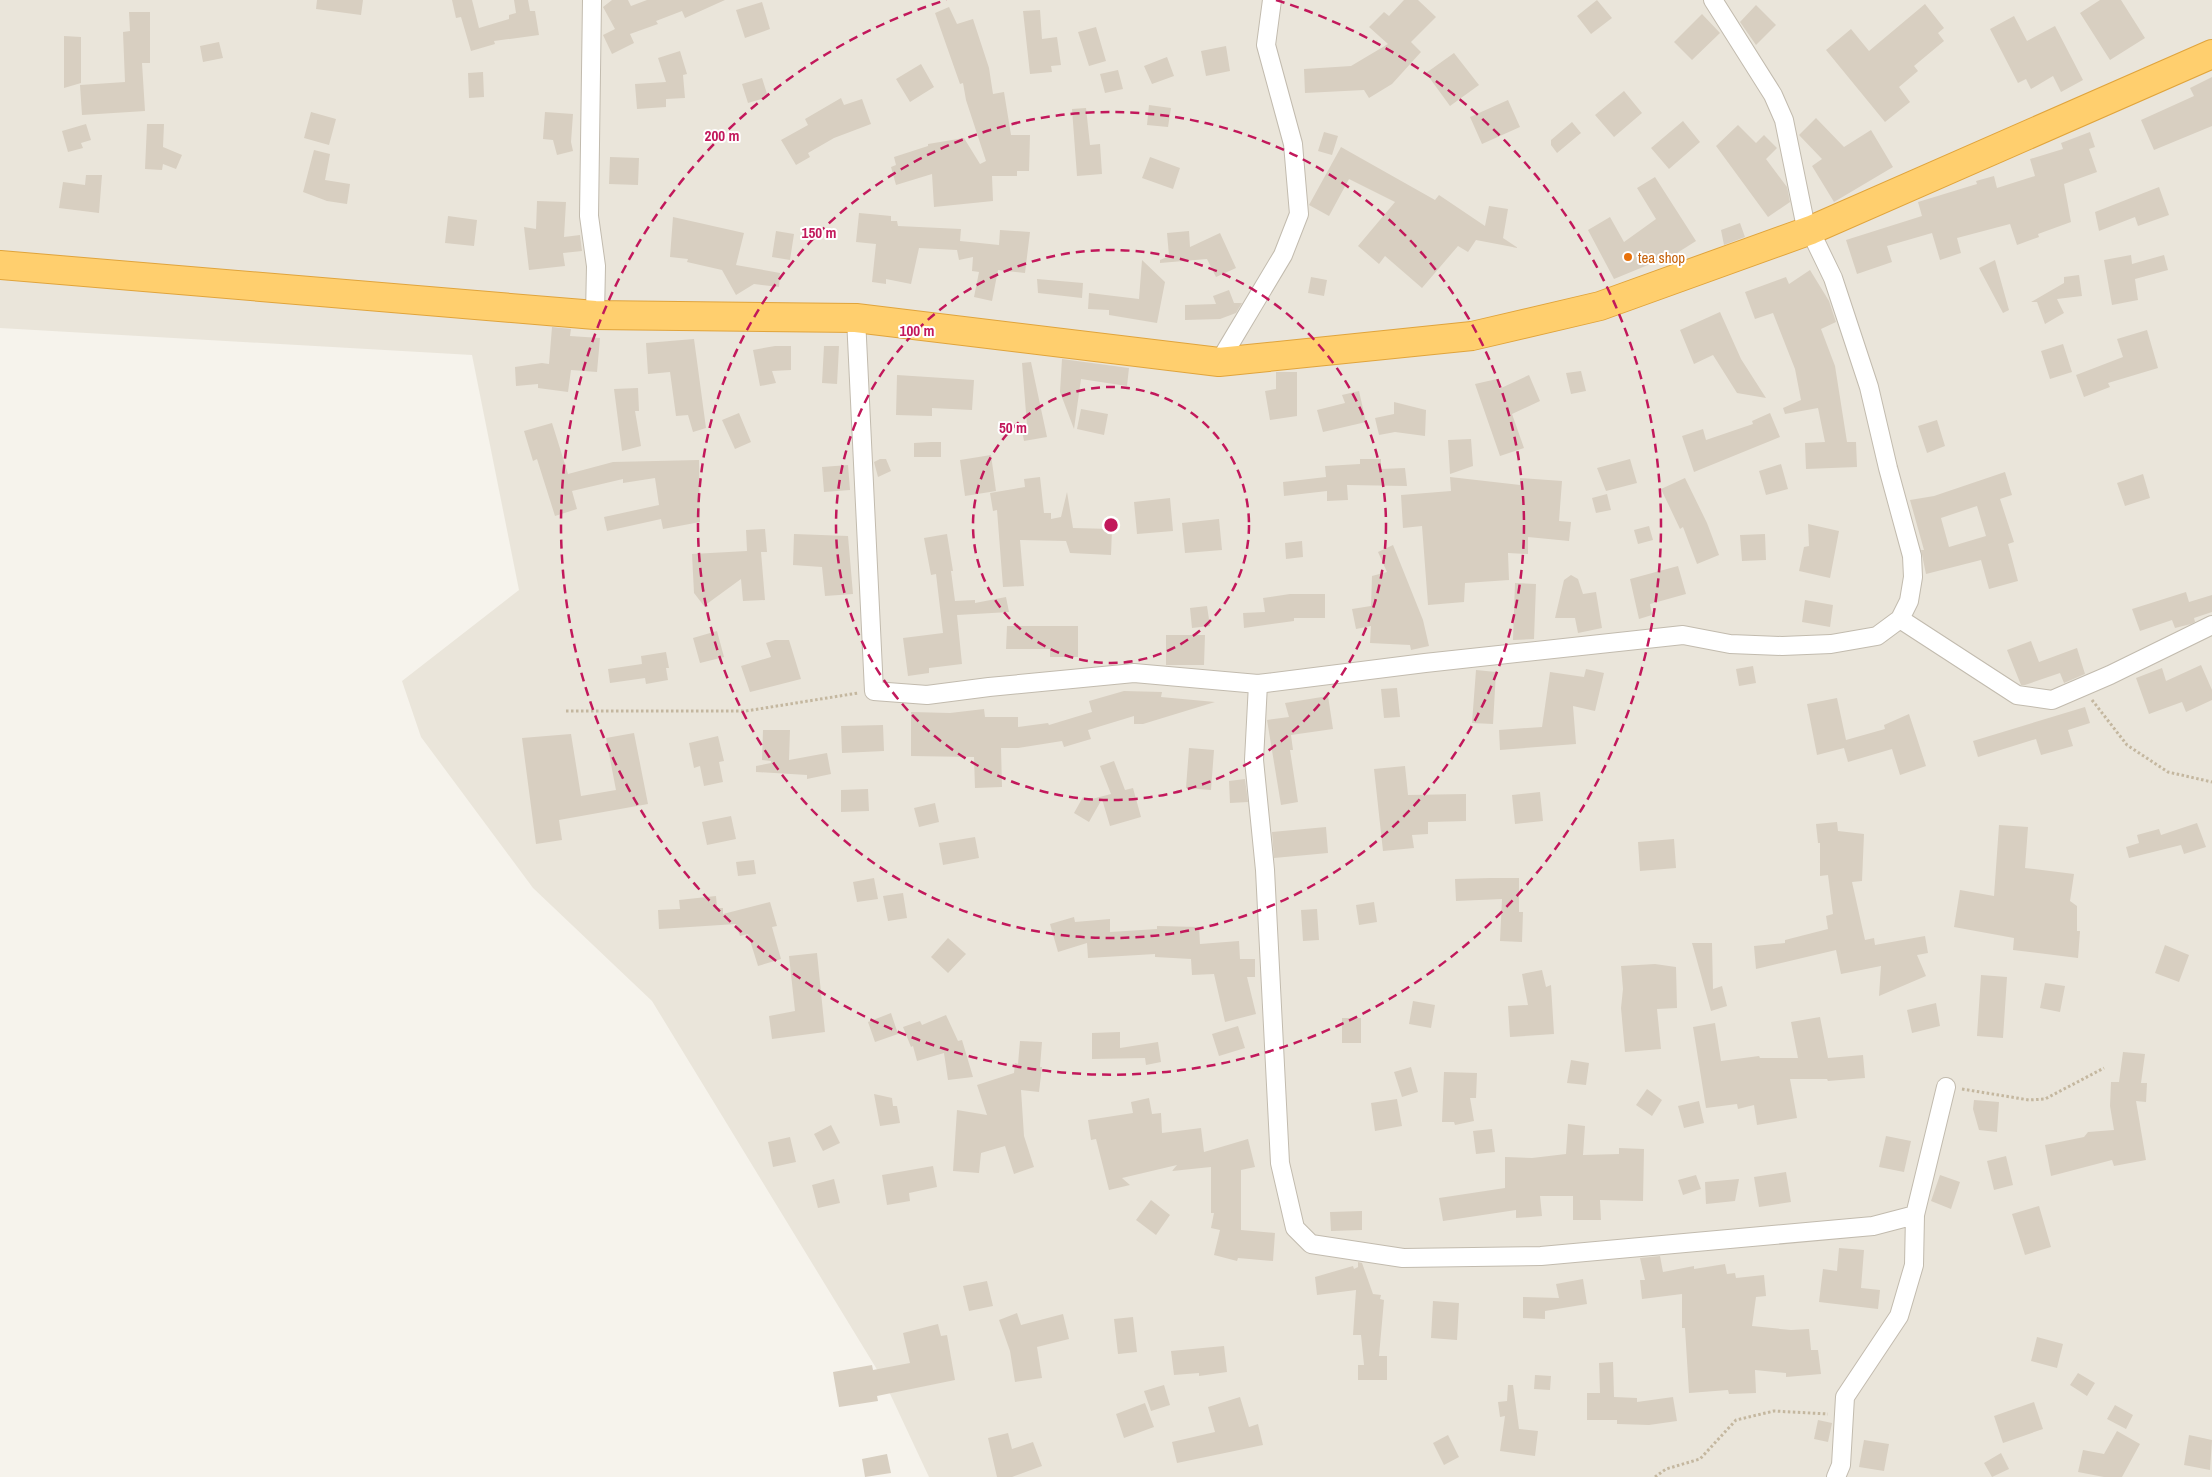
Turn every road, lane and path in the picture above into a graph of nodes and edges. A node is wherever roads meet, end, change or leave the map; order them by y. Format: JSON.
{"nodes":[{"id":1,"x":592,"y":0,"type":"edge"},
{"id":2,"x":1272,"y":0,"type":"edge"},
{"id":3,"x":1713,"y":0,"type":"edge"},
{"id":4,"x":2212,"y":54,"type":"edge"},
{"id":5,"x":1811,"y":230,"type":"junction"},
{"id":6,"x":0,"y":265,"type":"edge"},
{"id":7,"x":595,"y":315,"type":"junction"},
{"id":8,"x":856,"y":318,"type":"junction"},
{"id":9,"x":1219,"y":362,"type":"junction"},
{"id":10,"x":1900,"y":619,"type":"junction"},
{"id":11,"x":2212,"y":625,"type":"edge"},
{"id":12,"x":1258,"y":684,"type":"junction"},
{"id":13,"x":2082,"y":688,"type":"junction"},
{"id":14,"x":874,"y":691,"type":"junction"},
{"id":15,"x":566,"y":711,"type":"dead end"},
{"id":16,"x":2212,"y":782,"type":"edge"},
{"id":17,"x":2104,"y":1068,"type":"dead end"},
{"id":18,"x":1946,"y":1087,"type":"joint"},
{"id":19,"x":1915,"y":1215,"type":"junction"},
{"id":20,"x":1844,"y":1416,"type":"junction"},
{"id":21,"x":1655,"y":1477,"type":"edge"},
{"id":22,"x":1836,"y":1477,"type":"edge"}],
"edges":[{"from":1,"to":7,"type":"street"},
{"from":2,"to":9,"type":"street"},
{"from":3,"to":5,"type":"street"},
{"from":4,"to":5,"type":"highway"},
{"from":5,"to":9,"type":"highway"},
{"from":5,"to":10,"type":"street"},
{"from":6,"to":7,"type":"highway"},
{"from":7,"to":8,"type":"highway"},
{"from":8,"to":9,"type":"highway"},
{"from":8,"to":14,"type":"street"},
{"from":10,"to":12,"type":"street"},
{"from":10,"to":13,"type":"street"},
{"from":11,"to":13,"type":"street"},
{"from":12,"to":14,"type":"street"},
{"from":12,"to":19,"type":"street"},
{"from":13,"to":16,"type":"path"},
{"from":14,"to":15,"type":"path"},
{"from":17,"to":18,"type":"path"},
{"from":18,"to":19,"type":"street"},
{"from":19,"to":20,"type":"street"},
{"from":20,"to":21,"type":"path"},
{"from":20,"to":22,"type":"street"}]}
